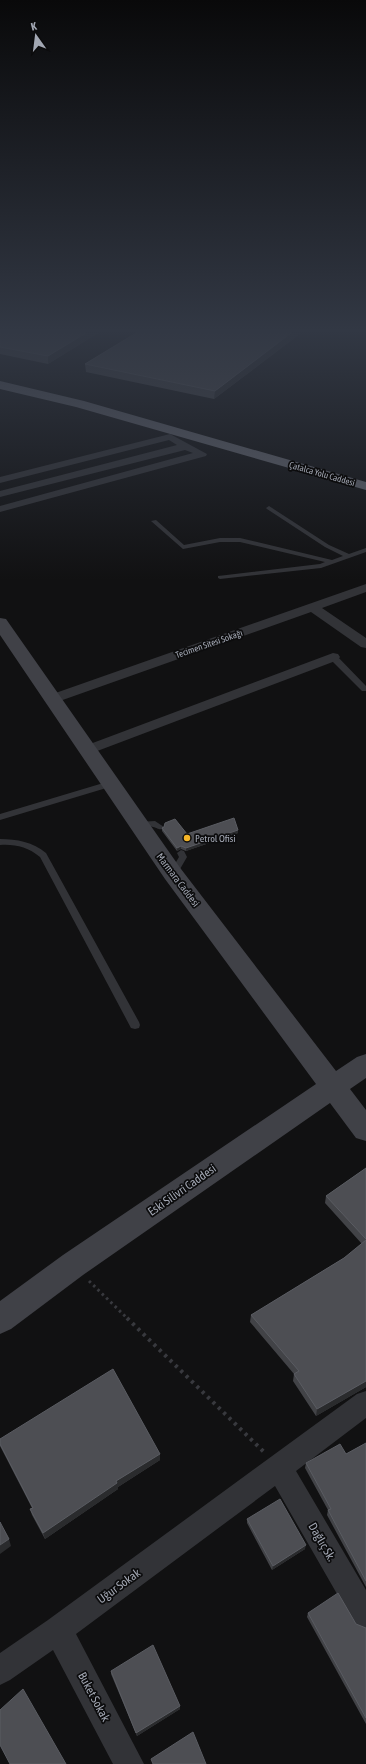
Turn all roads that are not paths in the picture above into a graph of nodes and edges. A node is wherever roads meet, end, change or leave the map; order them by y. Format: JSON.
{"nodes":[{"id":1,"x":119,"y":415,"type":"edge"},
{"id":2,"x":149,"y":415,"type":"edge"},
{"id":3,"x":186,"y":446,"type":"junction"},
{"id":4,"x":366,"y":477,"type":"edge"},
{"id":5,"x":0,"y":480,"type":"edge"},
{"id":6,"x":366,"y":486,"type":"edge"},
{"id":7,"x":0,"y":494,"type":"edge"},
{"id":8,"x":270,"y":508,"type":"dead end"},
{"id":9,"x":0,"y":509,"type":"edge"},
{"id":10,"x":154,"y":521,"type":"dead end"},
{"id":11,"x":366,"y":550,"type":"edge"},
{"id":12,"x":348,"y":556,"type":"junction"},
{"id":13,"x":332,"y":562,"type":"junction"},
{"id":14,"x":220,"y":577,"type":"dead end"},
{"id":15,"x":366,"y":588,"type":"edge"},
{"id":16,"x":314,"y":608,"type":"junction"},
{"id":17,"x":0,"y":623,"type":"edge"},
{"id":18,"x":366,"y":644,"type":"edge"},
{"id":19,"x":333,"y":657,"type":"joint"},
{"id":20,"x":365,"y":689,"type":"edge"},
{"id":21,"x":52,"y":699,"type":"junction"},
{"id":22,"x":87,"y":750,"type":"junction"},
{"id":23,"x":110,"y":784,"type":"junction"},
{"id":24,"x":0,"y":817,"type":"edge"},
{"id":25,"x":138,"y":825,"type":"junction"},
{"id":26,"x":160,"y":827,"type":"dead end"},
{"id":27,"x":0,"y":842,"type":"edge"},
{"id":28,"x":181,"y":853,"type":"dead end"},
{"id":29,"x":173,"y":874,"type":"junction"},
{"id":30,"x":135,"y":1025,"type":"dead end"},
{"id":31,"x":366,"y":1064,"type":"edge"},
{"id":32,"x":334,"y":1086,"type":"junction"},
{"id":33,"x":366,"y":1130,"type":"edge"},
{"id":34,"x":0,"y":1319,"type":"edge"},
{"id":35,"x":365,"y":1405,"type":"edge"},
{"id":36,"x":279,"y":1467,"type":"junction"},
{"id":37,"x":366,"y":1617,"type":"edge"},
{"id":38,"x":58,"y":1630,"type":"junction"},
{"id":39,"x":0,"y":1670,"type":"edge"},
{"id":40,"x":129,"y":1764,"type":"edge"}],
"edges":[{"from":1,"to":6,"type":"highway","name":"Çatalca Yolu Caddesi"},
{"from":2,"to":4,"type":"highway","name":"Çatalca Yolu Caddesi"},
{"from":3,"to":5,"type":"street"},
{"from":3,"to":7,"type":"street"},
{"from":3,"to":9,"type":"street"},
{"from":8,"to":12,"type":"lane"},
{"from":10,"to":13,"type":"lane"},
{"from":11,"to":12,"type":"lane"},
{"from":12,"to":13,"type":"lane"},
{"from":13,"to":14,"type":"lane"},
{"from":15,"to":16,"type":"street","name":"Tecimen Sitesi Sokağı"},
{"from":16,"to":18,"type":"street"},
{"from":16,"to":21,"type":"street","name":"Tecimen Sitesi Sokağı"},
{"from":17,"to":21,"type":"main road","name":"Marmara Caddesi"},
{"from":19,"to":20,"type":"lane"},
{"from":19,"to":22,"type":"street"},
{"from":21,"to":22,"type":"main road","name":"Marmara Caddesi"},
{"from":22,"to":23,"type":"main road","name":"Marmara Caddesi"},
{"from":23,"to":24,"type":"lane"},
{"from":23,"to":25,"type":"main road","name":"Marmara Caddesi"},
{"from":25,"to":26,"type":"lane"},
{"from":25,"to":29,"type":"main road","name":"Marmara Caddesi"},
{"from":27,"to":30,"type":"lane"},
{"from":28,"to":29,"type":"lane"},
{"from":29,"to":32,"type":"main road","name":"Marmara Caddesi"},
{"from":31,"to":32,"type":"main road","name":"Eski Silivri Caddesi"},
{"from":32,"to":33,"type":"main road","name":"Marmara Caddesi"},
{"from":32,"to":34,"type":"main road","name":"Eski Silivri Caddesi"},
{"from":35,"to":36,"type":"street","name":"Uğur Sokak"},
{"from":36,"to":37,"type":"street","name":"Dağlıç Sk."},
{"from":36,"to":38,"type":"street","name":"Uğur Sokak"},
{"from":38,"to":39,"type":"street","name":"Uğur Sokak"},
{"from":38,"to":40,"type":"street","name":"Buket Sokak"}]}
